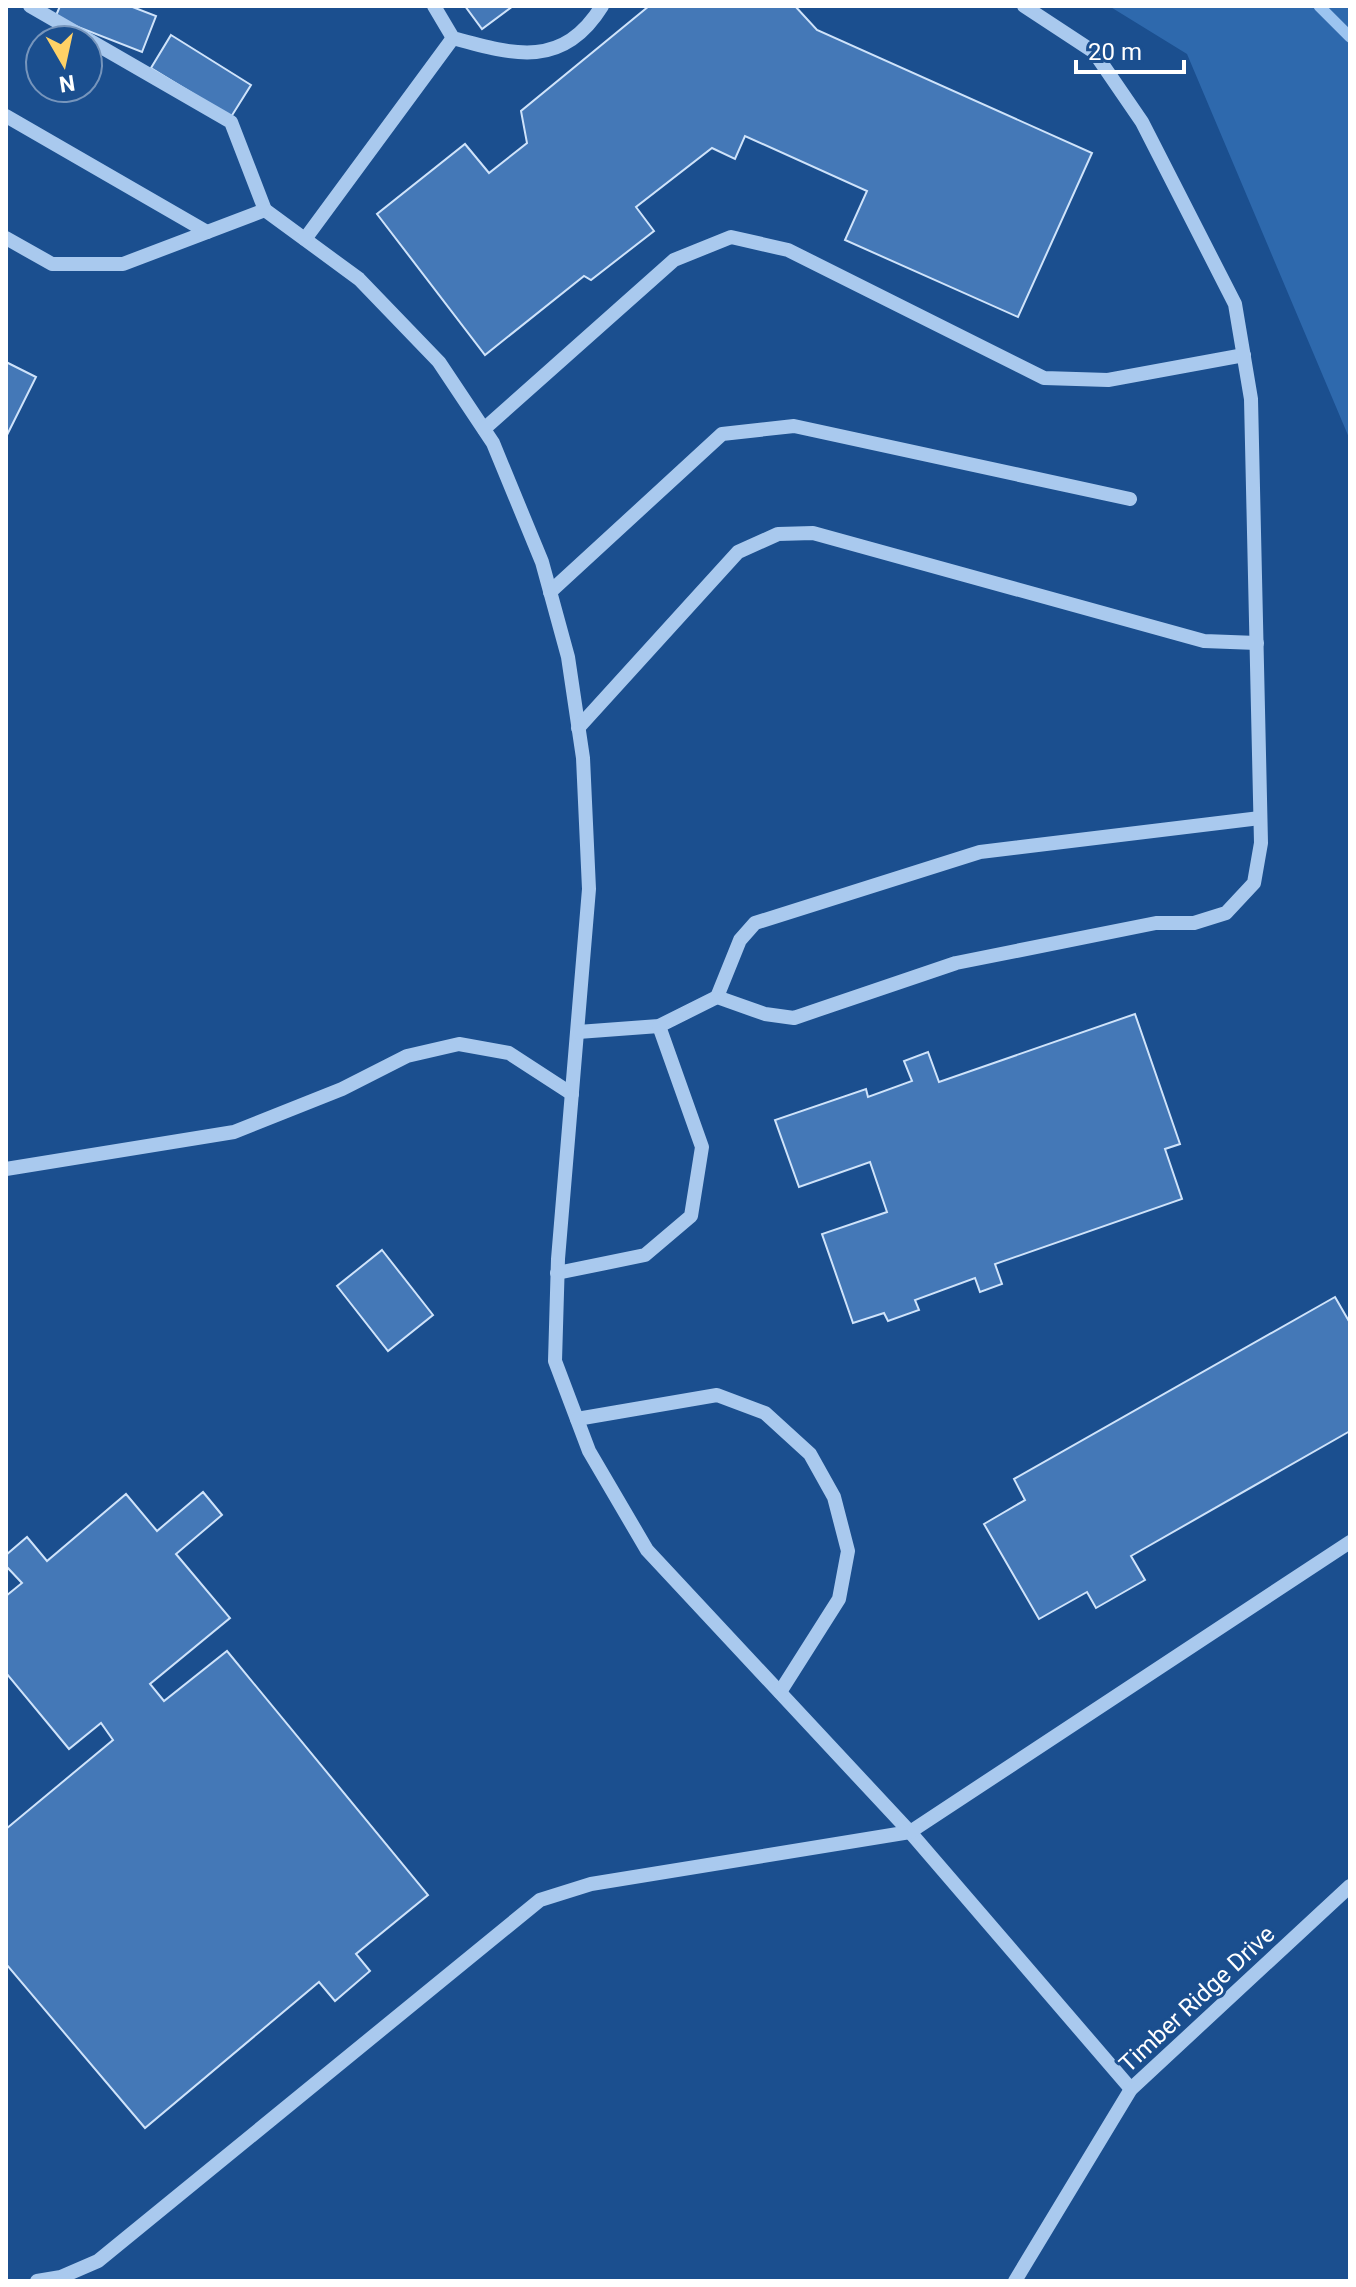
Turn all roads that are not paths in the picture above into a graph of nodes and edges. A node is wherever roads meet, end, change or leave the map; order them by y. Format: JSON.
{"nodes":[{"id":1,"x":30,"y":6,"type":"edge"},
{"id":2,"x":434,"y":6,"type":"edge"},
{"id":3,"x":602,"y":6,"type":"edge"},
{"id":4,"x":1024,"y":6,"type":"edge"},
{"id":5,"x":453,"y":38,"type":"junction"},
{"id":6,"x":6,"y":116,"type":"edge"},
{"id":7,"x":265,"y":210,"type":"junction"},
{"id":8,"x":207,"y":232,"type":"junction"},
{"id":9,"x":6,"y":238,"type":"edge"},
{"id":10,"x":305,"y":239,"type":"junction"},
{"id":11,"x":1244,"y":355,"type":"junction"},
{"id":12,"x":484,"y":429,"type":"junction"},
{"id":13,"x":1130,"y":499,"type":"dead end"},
{"id":14,"x":550,"y":592,"type":"junction"},
{"id":15,"x":1257,"y":643,"type":"junction"},
{"id":16,"x":578,"y":728,"type":"junction"},
{"id":17,"x":1260,"y":818,"type":"junction"},
{"id":18,"x":717,"y":997,"type":"junction"},
{"id":19,"x":659,"y":1026,"type":"junction"},
{"id":20,"x":578,"y":1032,"type":"junction"},
{"id":21,"x":572,"y":1094,"type":"junction"},
{"id":22,"x":6,"y":1169,"type":"edge"},
{"id":23,"x":557,"y":1273,"type":"junction"},
{"id":24,"x":577,"y":1419,"type":"junction"},
{"id":25,"x":1350,"y":1542,"type":"edge"},
{"id":26,"x":780,"y":1692,"type":"junction"},
{"id":27,"x":910,"y":1832,"type":"junction"},
{"id":28,"x":1350,"y":1886,"type":"edge"},
{"id":29,"x":1131,"y":2089,"type":"junction"},
{"id":30,"x":37,"y":2281,"type":"edge"},
{"id":31,"x":1015,"y":2281,"type":"edge"}],
"edges":[{"from":1,"to":7,"type":"street"},
{"from":2,"to":5,"type":"street"},
{"from":3,"to":5,"type":"street"},
{"from":4,"to":11,"type":"street"},
{"from":5,"to":10,"type":"street"},
{"from":6,"to":8,"type":"street"},
{"from":7,"to":8,"type":"street"},
{"from":7,"to":10,"type":"street"},
{"from":8,"to":9,"type":"street"},
{"from":10,"to":12,"type":"street"},
{"from":11,"to":12,"type":"street"},
{"from":11,"to":15,"type":"street"},
{"from":12,"to":14,"type":"street"},
{"from":13,"to":14,"type":"street"},
{"from":14,"to":16,"type":"street"},
{"from":15,"to":16,"type":"street"},
{"from":15,"to":17,"type":"street"},
{"from":16,"to":20,"type":"street"},
{"from":17,"to":18,"type":"street"},
{"from":17,"to":18,"type":"street"},
{"from":18,"to":19,"type":"street"},
{"from":19,"to":20,"type":"street"},
{"from":19,"to":23,"type":"street"},
{"from":20,"to":21,"type":"street"},
{"from":21,"to":22,"type":"street"},
{"from":21,"to":23,"type":"street"},
{"from":23,"to":24,"type":"street"},
{"from":24,"to":26,"type":"street"},
{"from":24,"to":26,"type":"street"},
{"from":25,"to":27,"type":"street"},
{"from":26,"to":27,"type":"street"},
{"from":27,"to":29,"type":"street"},
{"from":27,"to":30,"type":"street"},
{"from":28,"to":29,"type":"street","name":"Timber Ridge Drive"},
{"from":29,"to":31,"type":"street","name":"Timber Ridge Drive"}]}
